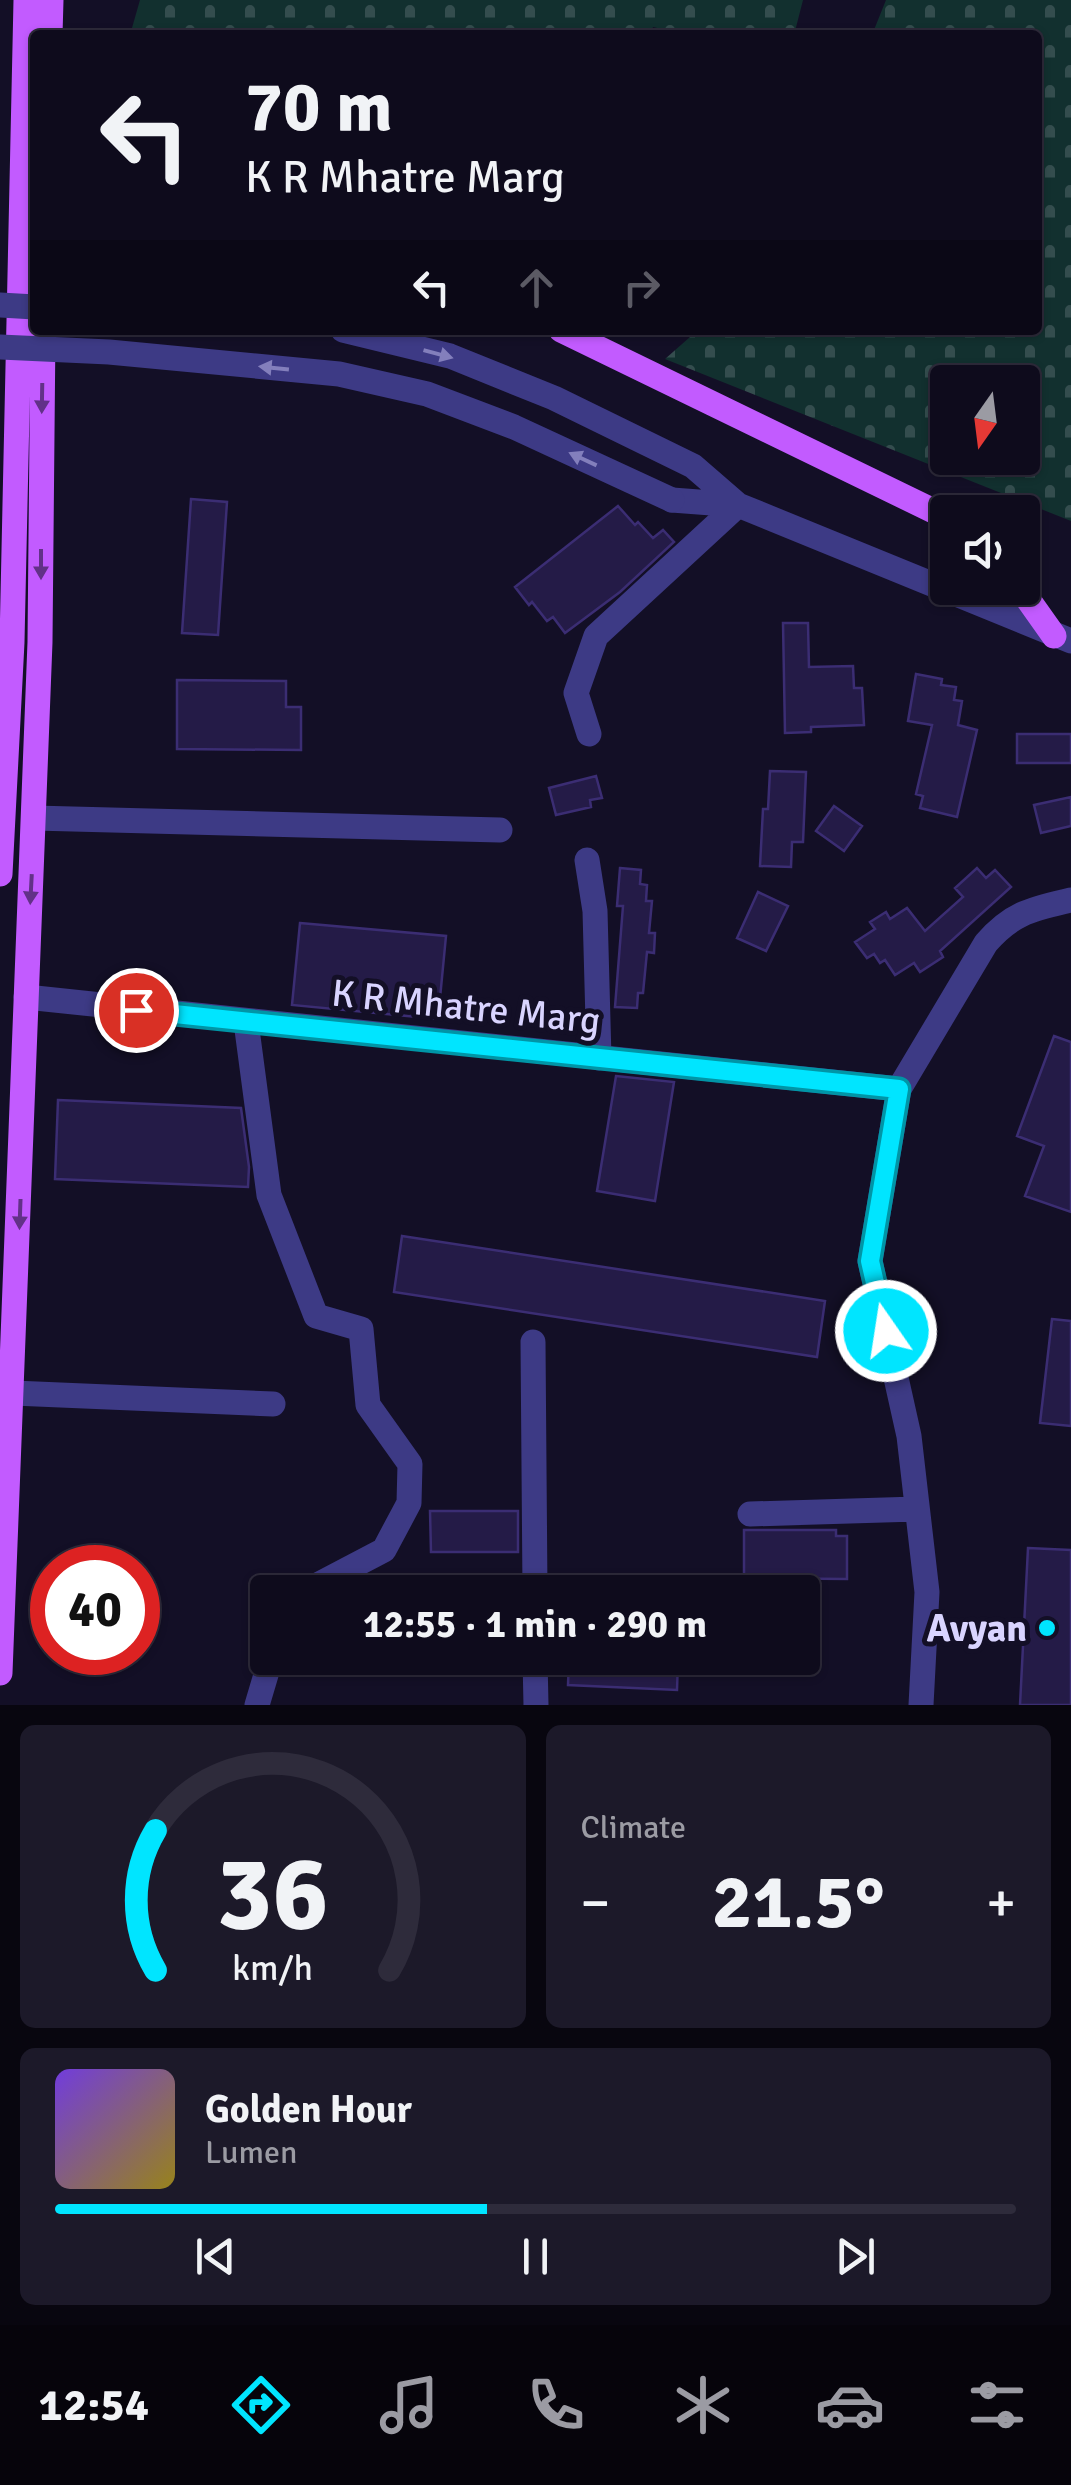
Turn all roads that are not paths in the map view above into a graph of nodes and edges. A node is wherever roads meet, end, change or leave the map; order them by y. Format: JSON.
{"nodes":[{"id":1,"x":26,"y":0,"type":"edge"},
{"id":2,"x":51,"y":0,"type":"edge"},
{"id":3,"x":50,"y":30,"type":"edge"},
{"id":4,"x":27,"y":244,"type":"edge"},
{"id":5,"x":0,"y":305,"type":"edge"},
{"id":6,"x":30,"y":307,"type":"edge"},
{"id":7,"x":43,"y":335,"type":"edge"},
{"id":8,"x":364,"y":335,"type":"edge"},
{"id":9,"x":571,"y":335,"type":"edge"},
{"id":10,"x":0,"y":347,"type":"edge"},
{"id":11,"x":738,"y":504,"type":"junction"},
{"id":12,"x":930,"y":509,"type":"edge"},
{"id":13,"x":1035,"y":605,"type":"edge"},
{"id":14,"x":1063,"y":638,"type":"edge"},
{"id":15,"x":589,"y":734,"type":"dead end"},
{"id":16,"x":34,"y":818,"type":"junction"},
{"id":17,"x":500,"y":830,"type":"dead end"},
{"id":18,"x":587,"y":860,"type":"dead end"},
{"id":19,"x":0,"y":874,"type":"edge"},
{"id":20,"x":1071,"y":900,"type":"edge"},
{"id":21,"x":26,"y":997,"type":"junction"},
{"id":22,"x":246,"y":1022,"type":"junction"},
{"id":23,"x":599,"y":1058,"type":"junction"},
{"id":24,"x":899,"y":1089,"type":"junction"},
{"id":25,"x":534,"y":1342,"type":"dead end"},
{"id":26,"x":13,"y":1393,"type":"junction"},
{"id":27,"x":273,"y":1404,"type":"dead end"},
{"id":28,"x":918,"y":1509,"type":"junction"},
{"id":29,"x":750,"y":1514,"type":"dead end"},
{"id":30,"x":336,"y":1575,"type":"edge"},
{"id":31,"x":535,"y":1575,"type":"edge"},
{"id":32,"x":0,"y":1673,"type":"edge"},
{"id":33,"x":266,"y":1675,"type":"edge"},
{"id":34,"x":535,"y":1675,"type":"edge"},
{"id":35,"x":257,"y":1705,"type":"edge"},
{"id":36,"x":536,"y":1705,"type":"edge"},
{"id":37,"x":921,"y":1705,"type":"edge"}],
"edges":[{"from":1,"to":4,"type":"main road"},
{"from":2,"to":3,"type":"main road"},
{"from":4,"to":19,"type":"main road"},
{"from":5,"to":6,"type":"street","bridge":true},
{"from":7,"to":16,"type":"main road","one_way":true},
{"from":8,"to":11,"type":"street","one_way":true},
{"from":9,"to":12,"type":"main road"},
{"from":11,"to":10,"type":"street","one_way":true,"bridge":true},
{"from":11,"to":14,"type":"street"},
{"from":11,"to":15,"type":"street"},
{"from":13,"to":14,"type":"main road"},
{"from":16,"to":17,"type":"street"},
{"from":16,"to":21,"type":"main road","one_way":true},
{"from":18,"to":23,"type":"street"},
{"from":20,"to":24,"type":"street"},
{"from":21,"to":22,"type":"street","name":"K R Mhatre Marg"},
{"from":21,"to":26,"type":"main road","one_way":true},
{"from":22,"to":23,"type":"street","name":"K R Mhatre Marg"},
{"from":22,"to":30,"type":"street"},
{"from":23,"to":24,"type":"street","name":"K R Mhatre Marg"},
{"from":24,"to":28,"type":"street"},
{"from":25,"to":31,"type":"street"},
{"from":26,"to":27,"type":"street"},
{"from":26,"to":32,"type":"main road"},
{"from":28,"to":29,"type":"street"},
{"from":28,"to":37,"type":"street"},
{"from":33,"to":35,"type":"street"},
{"from":34,"to":36,"type":"street"}]}
